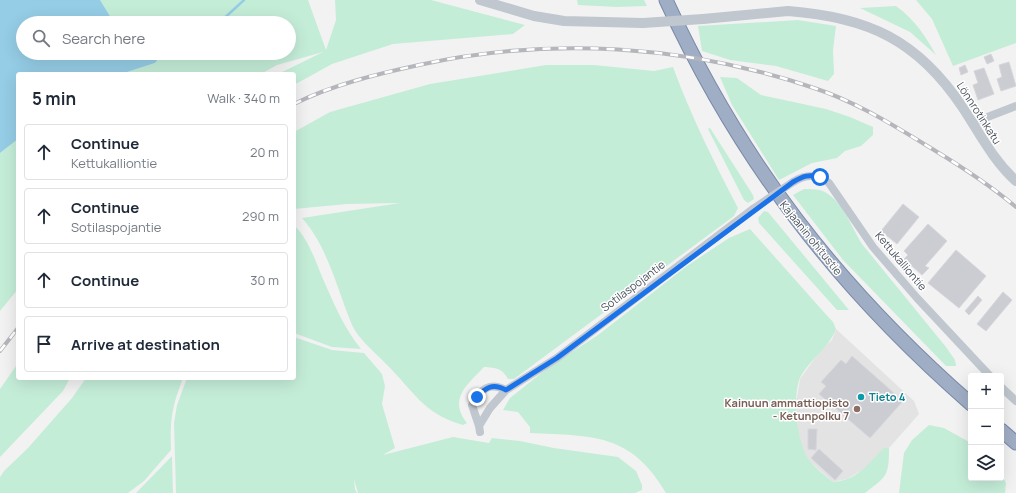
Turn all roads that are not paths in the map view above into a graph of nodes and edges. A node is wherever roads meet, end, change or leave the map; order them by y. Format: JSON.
{"nodes":[{"id":1,"x":480,"y":0,"type":"edge"},
{"id":2,"x":666,"y":0,"type":"edge"},
{"id":3,"x":1016,"y":106,"type":"edge"},
{"id":4,"x":972,"y":123,"type":"junction"},
{"id":5,"x":1016,"y":181,"type":"edge"},
{"id":6,"x":793,"y":182,"type":"joint"},
{"id":7,"x":987,"y":373,"type":"edge"},
{"id":8,"x":506,"y":390,"type":"junction"},
{"id":9,"x":1004,"y":390,"type":"edge"},
{"id":10,"x":968,"y":401,"type":"edge"},
{"id":11,"x":1016,"y":401,"type":"edge"},
{"id":12,"x":1004,"y":433,"type":"edge"},
{"id":13,"x":1016,"y":443,"type":"edge"}],
"edges":[{"from":1,"to":4,"type":"street","name":"Lönnrotinkatu","bridge":true},
{"from":2,"to":10,"type":"highway","name":"Kajaanin ohitustie"},
{"from":3,"to":4,"type":"street"},
{"from":4,"to":5,"type":"street","name":"Lönnrotinkatu"},
{"from":6,"to":7,"type":"street","name":"Kettukalliontie"},
{"from":6,"to":8,"type":"street","name":"Sotilaspojantie","bridge":true},
{"from":8,"to":8,"type":"street","name":"Sotilaspojantie"},
{"from":9,"to":11,"type":"street"},
{"from":12,"to":13,"type":"highway"}]}
